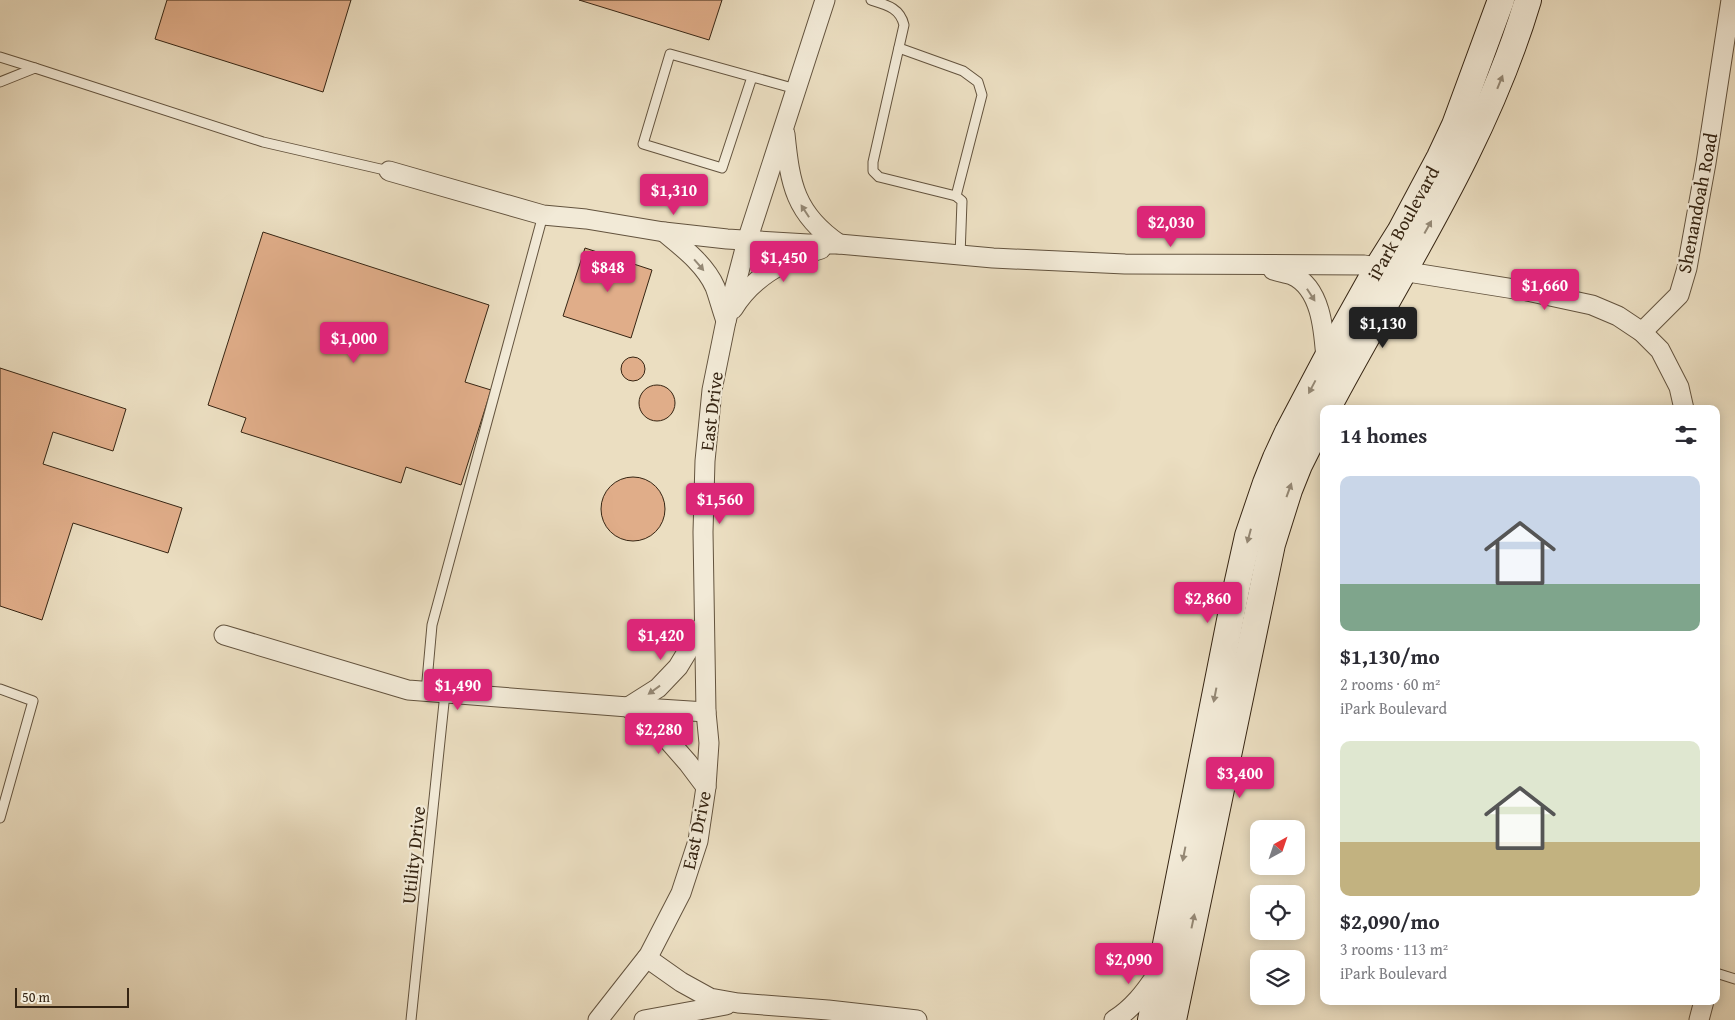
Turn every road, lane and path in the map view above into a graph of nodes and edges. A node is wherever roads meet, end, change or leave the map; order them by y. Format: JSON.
{"nodes":[{"id":1,"x":826,"y":0,"type":"edge"},
{"id":2,"x":871,"y":0,"type":"edge"},
{"id":3,"x":1501,"y":0,"type":"edge"},
{"id":4,"x":1528,"y":0,"type":"edge"},
{"id":5,"x":1731,"y":0,"type":"edge"},
{"id":6,"x":899,"y":48,"type":"junction"},
{"id":7,"x":0,"y":57,"type":"edge"},
{"id":8,"x":35,"y":68,"type":"junction"},
{"id":9,"x":752,"y":77,"type":"junction"},
{"id":10,"x":0,"y":82,"type":"edge"},
{"id":11,"x":796,"y":89,"type":"junction"},
{"id":12,"x":784,"y":127,"type":"junction"},
{"id":13,"x":389,"y":171,"type":"joint"},
{"id":14,"x":956,"y":196,"type":"junction"},
{"id":15,"x":543,"y":215,"type":"junction"},
{"id":16,"x":664,"y":232,"type":"junction"},
{"id":17,"x":747,"y":241,"type":"junction"},
{"id":18,"x":840,"y":244,"type":"junction"},
{"id":19,"x":960,"y":256,"type":"junction"},
{"id":20,"x":1255,"y":264,"type":"junction"},
{"id":21,"x":1378,"y":267,"type":"junction"},
{"id":22,"x":1404,"y":270,"type":"junction"},
{"id":23,"x":726,"y":321,"type":"junction"},
{"id":24,"x":1642,"y":332,"type":"junction"},
{"id":25,"x":1326,"y":360,"type":"junction"},
{"id":26,"x":1329,"y":405,"type":"edge"},
{"id":27,"x":1683,"y":405,"type":"edge"},
{"id":28,"x":1320,"y":424,"type":"edge"},
{"id":29,"x":704,"y":624,"type":"junction"},
{"id":30,"x":224,"y":635,"type":"dead end"},
{"id":31,"x":0,"y":689,"type":"edge"},
{"id":32,"x":436,"y":692,"type":"junction"},
{"id":33,"x":628,"y":707,"type":"junction"},
{"id":34,"x":706,"y":712,"type":"junction"},
{"id":35,"x":706,"y":787,"type":"junction"},
{"id":36,"x":0,"y":818,"type":"edge"},
{"id":37,"x":647,"y":958,"type":"junction"},
{"id":38,"x":1161,"y":968,"type":"junction"},
{"id":39,"x":1720,"y":974,"type":"edge"},
{"id":40,"x":1735,"y":979,"type":"edge"},
{"id":41,"x":738,"y":1003,"type":"junction"},
{"id":42,"x":1703,"y":1005,"type":"edge"},
{"id":43,"x":411,"y":1020,"type":"edge"},
{"id":44,"x":598,"y":1020,"type":"edge"},
{"id":45,"x":644,"y":1020,"type":"edge"},
{"id":46,"x":917,"y":1020,"type":"edge"},
{"id":47,"x":1114,"y":1020,"type":"edge"},
{"id":48,"x":1151,"y":1020,"type":"edge"},
{"id":49,"x":1173,"y":1020,"type":"edge"},
{"id":50,"x":1700,"y":1020,"type":"edge"}],
"edges":[{"from":1,"to":11,"type":"street","name":"East Drive"},
{"from":2,"to":6,"type":"lane"},
{"from":3,"to":21,"type":"main road","name":"iPark Boulevard"},
{"from":22,"to":4,"type":"main road","name":"iPark Boulevard","one_way":true},
{"from":5,"to":24,"type":"street","name":"Shenandoah Road"},
{"from":6,"to":14,"type":"lane"},
{"from":6,"to":14,"type":"lane"},
{"from":7,"to":8,"type":"lane"},
{"from":8,"to":10,"type":"lane"},
{"from":8,"to":13,"type":"lane"},
{"from":9,"to":9,"type":"lane"},
{"from":9,"to":11,"type":"lane"},
{"from":11,"to":12,"type":"street","name":"East Drive"},
{"from":12,"to":17,"type":"street","name":"East Drive"},
{"from":18,"to":12,"type":"street","one_way":true},
{"from":13,"to":15,"type":"street"},
{"from":14,"to":19,"type":"lane"},
{"from":15,"to":16,"type":"street"},
{"from":15,"to":32,"type":"lane","name":"Utility Drive"},
{"from":16,"to":17,"type":"street"},
{"from":16,"to":23,"type":"street","one_way":true},
{"from":17,"to":18,"type":"street"},
{"from":17,"to":23,"type":"street","name":"East Drive"},
{"from":18,"to":19,"type":"street"},
{"from":18,"to":23,"type":"street"},
{"from":19,"to":20,"type":"street"},
{"from":20,"to":21,"type":"street"},
{"from":20,"to":25,"type":"street","one_way":true},
{"from":21,"to":22,"type":"street"},
{"from":21,"to":25,"type":"main road","name":"iPark Boulevard"},
{"from":22,"to":24,"type":"street"},
{"from":22,"to":26,"type":"main road","name":"iPark Boulevard"},
{"from":23,"to":29,"type":"street","name":"East Drive"},
{"from":24,"to":27,"type":"street"},
{"from":25,"to":38,"type":"main road","name":"iPark Boulevard","one_way":true},
{"from":49,"to":28,"type":"main road","one_way":true},
{"from":29,"to":33,"type":"street","one_way":true},
{"from":29,"to":34,"type":"street","name":"East Drive"},
{"from":30,"to":32,"type":"street"},
{"from":31,"to":36,"type":"lane"},
{"from":32,"to":33,"type":"street"},
{"from":32,"to":43,"type":"lane","name":"Utility Drive"},
{"from":33,"to":34,"type":"street"},
{"from":33,"to":35,"type":"street"},
{"from":34,"to":35,"type":"street","name":"East Drive"},
{"from":35,"to":37,"type":"street","name":"East Drive"},
{"from":37,"to":41,"type":"street"},
{"from":37,"to":44,"type":"street","name":"East Drive"},
{"from":38,"to":47,"type":"street"},
{"from":38,"to":48,"type":"main road","name":"iPark Boulevard"},
{"from":39,"to":40,"type":"lane"},
{"from":41,"to":45,"type":"street"},
{"from":41,"to":46,"type":"street"},
{"from":42,"to":50,"type":"street"}]}
